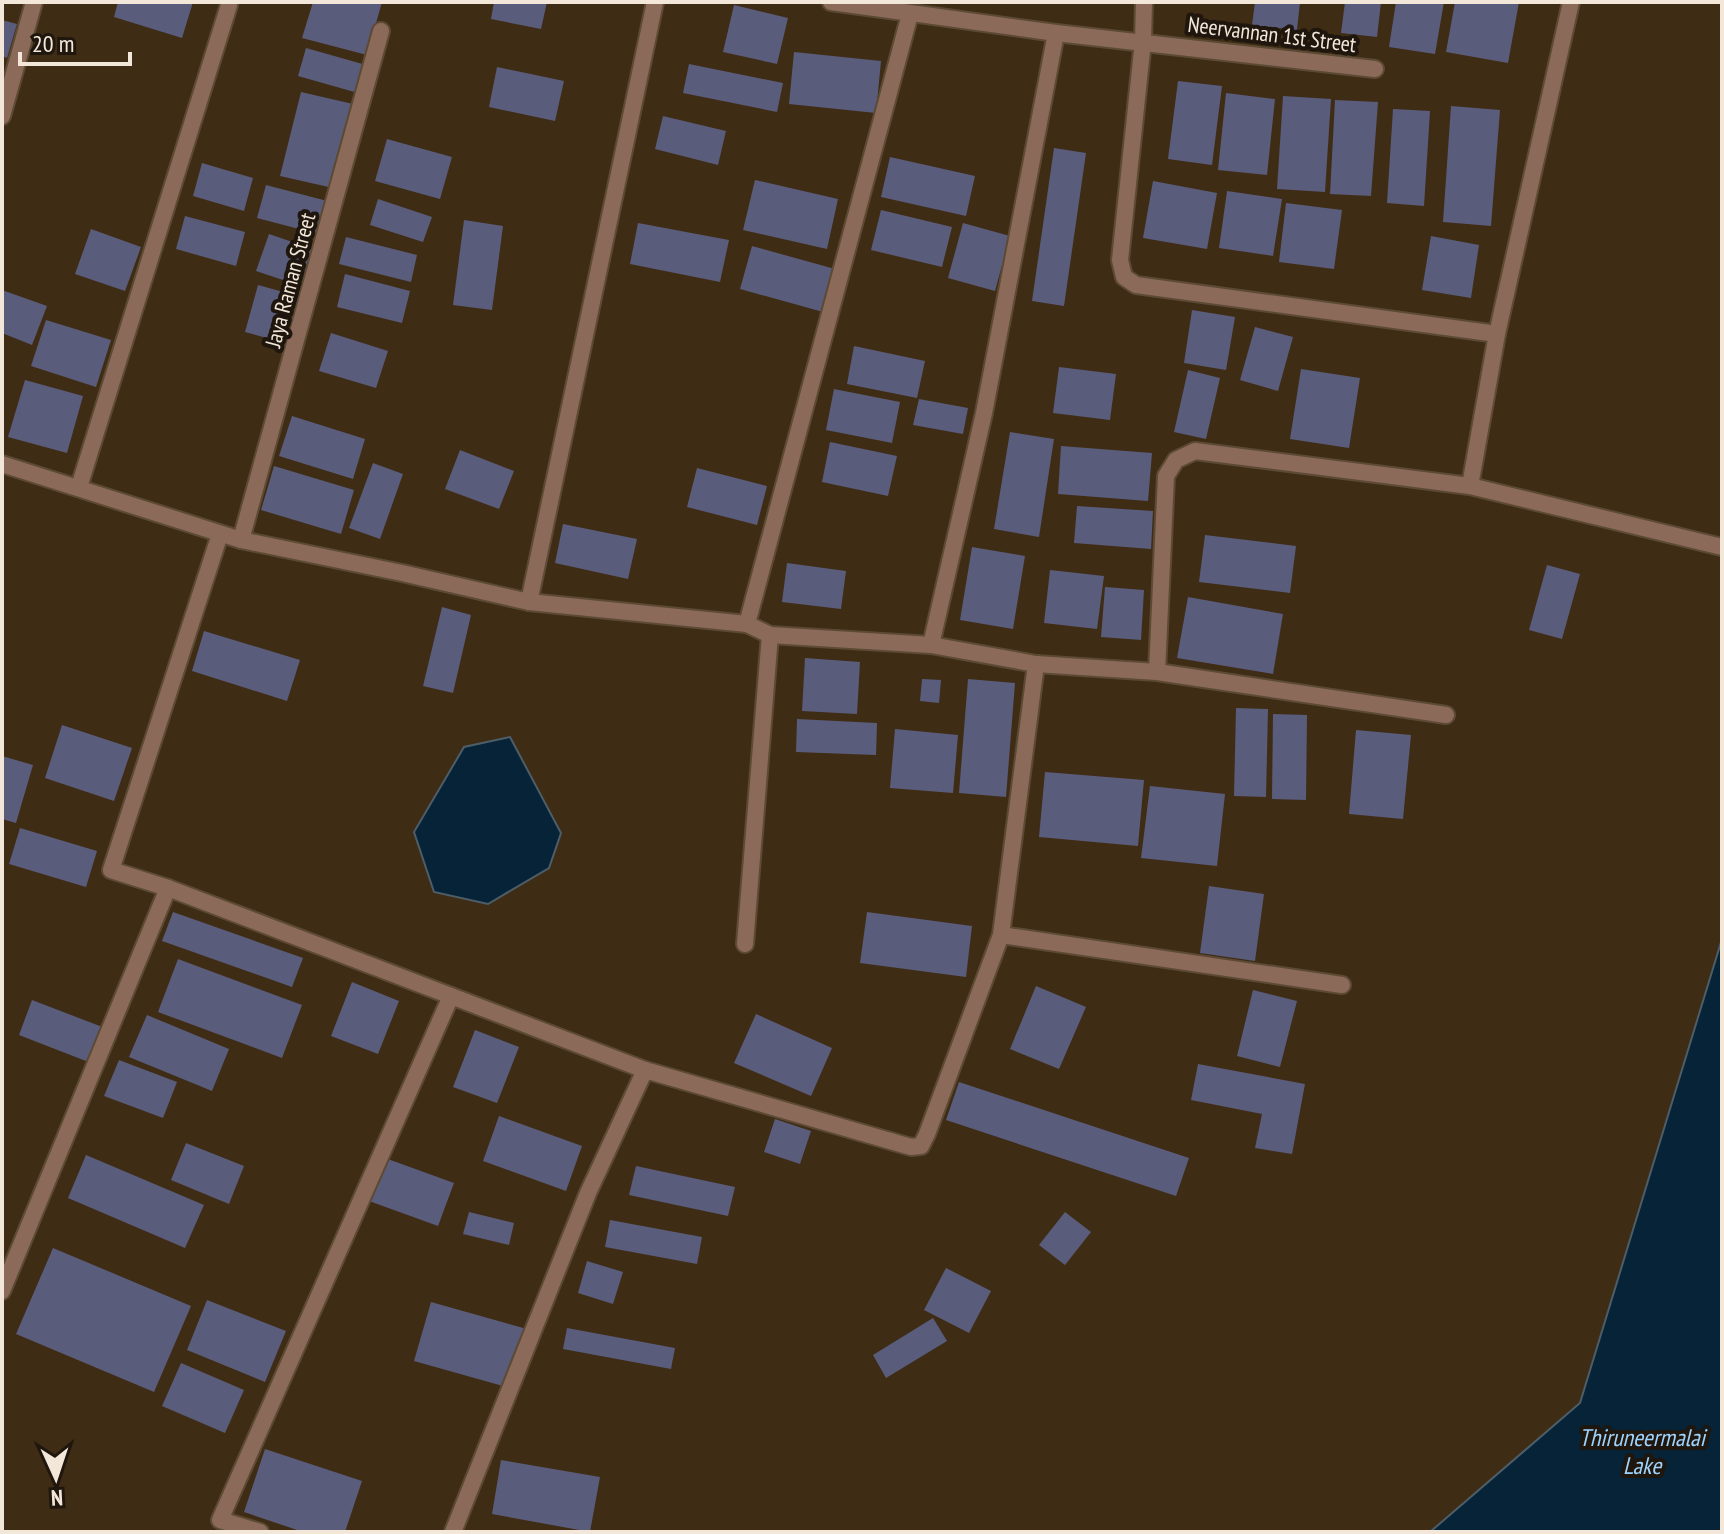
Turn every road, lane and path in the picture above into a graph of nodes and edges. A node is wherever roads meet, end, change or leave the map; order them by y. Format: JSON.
{"nodes":[{"id":1,"x":34,"y":2,"type":"edge"},
{"id":2,"x":655,"y":2,"type":"edge"},
{"id":3,"x":831,"y":2,"type":"edge"},
{"id":4,"x":1144,"y":2,"type":"edge"},
{"id":5,"x":1571,"y":2,"type":"edge"},
{"id":6,"x":229,"y":5,"type":"dead end"},
{"id":7,"x":910,"y":14,"type":"junction"},
{"id":8,"x":381,"y":31,"type":"dead end"},
{"id":9,"x":1056,"y":33,"type":"junction"},
{"id":10,"x":1143,"y":41,"type":"junction"},
{"id":11,"x":1375,"y":69,"type":"dead end"},
{"id":12,"x":2,"y":116,"type":"edge"},
{"id":13,"x":1497,"y":334,"type":"junction"},
{"id":14,"x":2,"y":464,"type":"edge"},
{"id":15,"x":1470,"y":486,"type":"junction"},
{"id":16,"x":79,"y":487,"type":"junction"},
{"id":17,"x":220,"y":534,"type":"junction"},
{"id":18,"x":241,"y":540,"type":"junction"},
{"id":19,"x":1722,"y":547,"type":"edge"},
{"id":20,"x":529,"y":602,"type":"junction"},
{"id":21,"x":747,"y":624,"type":"junction"},
{"id":22,"x":770,"y":635,"type":"junction"},
{"id":23,"x":931,"y":645,"type":"junction"},
{"id":24,"x":1036,"y":664,"type":"junction"},
{"id":25,"x":1157,"y":672,"type":"junction"},
{"id":26,"x":1446,"y":715,"type":"dead end"},
{"id":27,"x":168,"y":888,"type":"junction"},
{"id":28,"x":1001,"y":935,"type":"junction"},
{"id":29,"x":745,"y":944,"type":"dead end"},
{"id":30,"x":1342,"y":985,"type":"dead end"},
{"id":31,"x":451,"y":996,"type":"junction"},
{"id":32,"x":645,"y":1070,"type":"junction"},
{"id":33,"x":2,"y":1291,"type":"edge"},
{"id":34,"x":260,"y":1532,"type":"edge"},
{"id":35,"x":453,"y":1532,"type":"edge"}],
"edges":[{"from":1,"to":12,"type":"street"},
{"from":2,"to":20,"type":"street"},
{"from":3,"to":7,"type":"street","name":"Neervannan 1st Street"},
{"from":4,"to":10,"type":"street"},
{"from":5,"to":13,"type":"street"},
{"from":6,"to":16,"type":"street"},
{"from":7,"to":9,"type":"street","name":"Neervannan 1st Street"},
{"from":7,"to":21,"type":"street"},
{"from":8,"to":18,"type":"street","name":"Jaya Raman Street"},
{"from":9,"to":10,"type":"street","name":"Neervannan 1st Street"},
{"from":9,"to":23,"type":"street"},
{"from":10,"to":11,"type":"street","name":"Neervannan 1st Street"},
{"from":10,"to":13,"type":"street"},
{"from":13,"to":15,"type":"street"},
{"from":14,"to":16,"type":"street"},
{"from":15,"to":19,"type":"street"},
{"from":15,"to":25,"type":"street"},
{"from":16,"to":17,"type":"street"},
{"from":17,"to":18,"type":"street"},
{"from":17,"to":27,"type":"street"},
{"from":18,"to":20,"type":"street"},
{"from":20,"to":21,"type":"street"},
{"from":21,"to":22,"type":"street"},
{"from":22,"to":23,"type":"street"},
{"from":22,"to":29,"type":"street"},
{"from":23,"to":24,"type":"street"},
{"from":24,"to":25,"type":"street"},
{"from":24,"to":28,"type":"street"},
{"from":25,"to":26,"type":"street"},
{"from":27,"to":31,"type":"street"},
{"from":27,"to":33,"type":"street"},
{"from":28,"to":30,"type":"street"},
{"from":28,"to":32,"type":"street"},
{"from":31,"to":32,"type":"street"},
{"from":31,"to":34,"type":"street"},
{"from":32,"to":35,"type":"street"}]}
